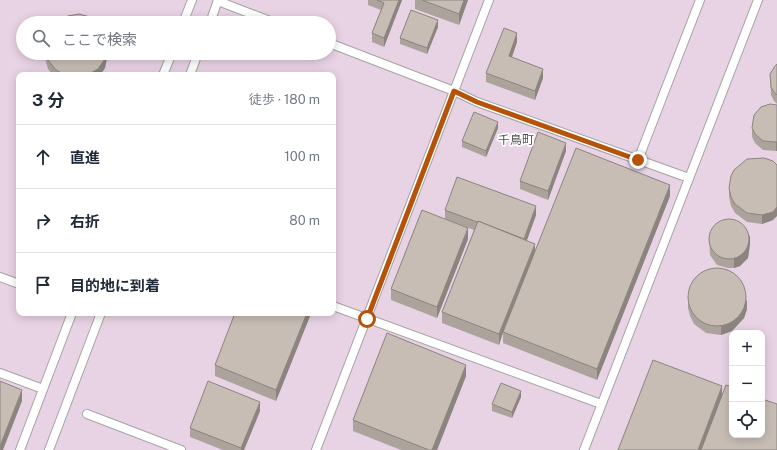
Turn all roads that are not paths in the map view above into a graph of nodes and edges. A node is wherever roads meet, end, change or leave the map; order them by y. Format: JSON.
{"nodes":[{"id":1,"x":192,"y":0,"type":"edge"},
{"id":2,"x":489,"y":0,"type":"edge"},
{"id":3,"x":700,"y":0,"type":"edge"},
{"id":4,"x":758,"y":0,"type":"edge"},
{"id":5,"x":218,"y":1,"type":"edge"},
{"id":6,"x":186,"y":16,"type":"edge"},
{"id":7,"x":213,"y":16,"type":"edge"},
{"id":8,"x":257,"y":16,"type":"edge"},
{"id":9,"x":336,"y":46,"type":"edge"},
{"id":10,"x":169,"y":60,"type":"edge"},
{"id":11,"x":195,"y":60,"type":"edge"},
{"id":12,"x":165,"y":72,"type":"edge"},
{"id":13,"x":191,"y":72,"type":"edge"},
{"id":14,"x":454,"y":91,"type":"junction"},
{"id":15,"x":638,"y":160,"type":"junction"},
{"id":16,"x":689,"y":178,"type":"junction"},
{"id":17,"x":0,"y":277,"type":"edge"},
{"id":18,"x":16,"y":283,"type":"edge"},
{"id":19,"x":336,"y":307,"type":"edge"},
{"id":20,"x":71,"y":316,"type":"edge"},
{"id":21,"x":100,"y":316,"type":"edge"},
{"id":22,"x":367,"y":319,"type":"junction"},
{"id":23,"x":0,"y":373,"type":"edge"},
{"id":24,"x":43,"y":389,"type":"junction"},
{"id":25,"x":601,"y":404,"type":"junction"},
{"id":26,"x":87,"y":414,"type":"dead end"},
{"id":27,"x":158,"y":446,"type":"edge"},
{"id":28,"x":20,"y":450,"type":"edge"},
{"id":29,"x":49,"y":450,"type":"edge"},
{"id":30,"x":181,"y":450,"type":"edge"},
{"id":31,"x":316,"y":450,"type":"edge"},
{"id":32,"x":584,"y":450,"type":"edge"}],
"edges":[{"from":1,"to":6,"type":"lane"},
{"from":2,"to":14,"type":"lane"},
{"from":3,"to":15,"type":"lane"},
{"from":4,"to":16,"type":"lane"},
{"from":5,"to":7,"type":"lane"},
{"from":5,"to":8,"type":"lane"},
{"from":9,"to":14,"type":"lane"},
{"from":10,"to":12,"type":"lane"},
{"from":11,"to":13,"type":"lane"},
{"from":14,"to":15,"type":"lane"},
{"from":14,"to":22,"type":"lane"},
{"from":15,"to":16,"type":"lane"},
{"from":16,"to":25,"type":"lane"},
{"from":17,"to":18,"type":"lane"},
{"from":19,"to":22,"type":"lane"},
{"from":20,"to":24,"type":"lane"},
{"from":21,"to":29,"type":"lane"},
{"from":22,"to":25,"type":"lane"},
{"from":22,"to":31,"type":"lane"},
{"from":23,"to":24,"type":"lane"},
{"from":24,"to":28,"type":"lane"},
{"from":25,"to":32,"type":"lane"},
{"from":26,"to":27,"type":"lane"},
{"from":27,"to":30,"type":"lane"}]}
